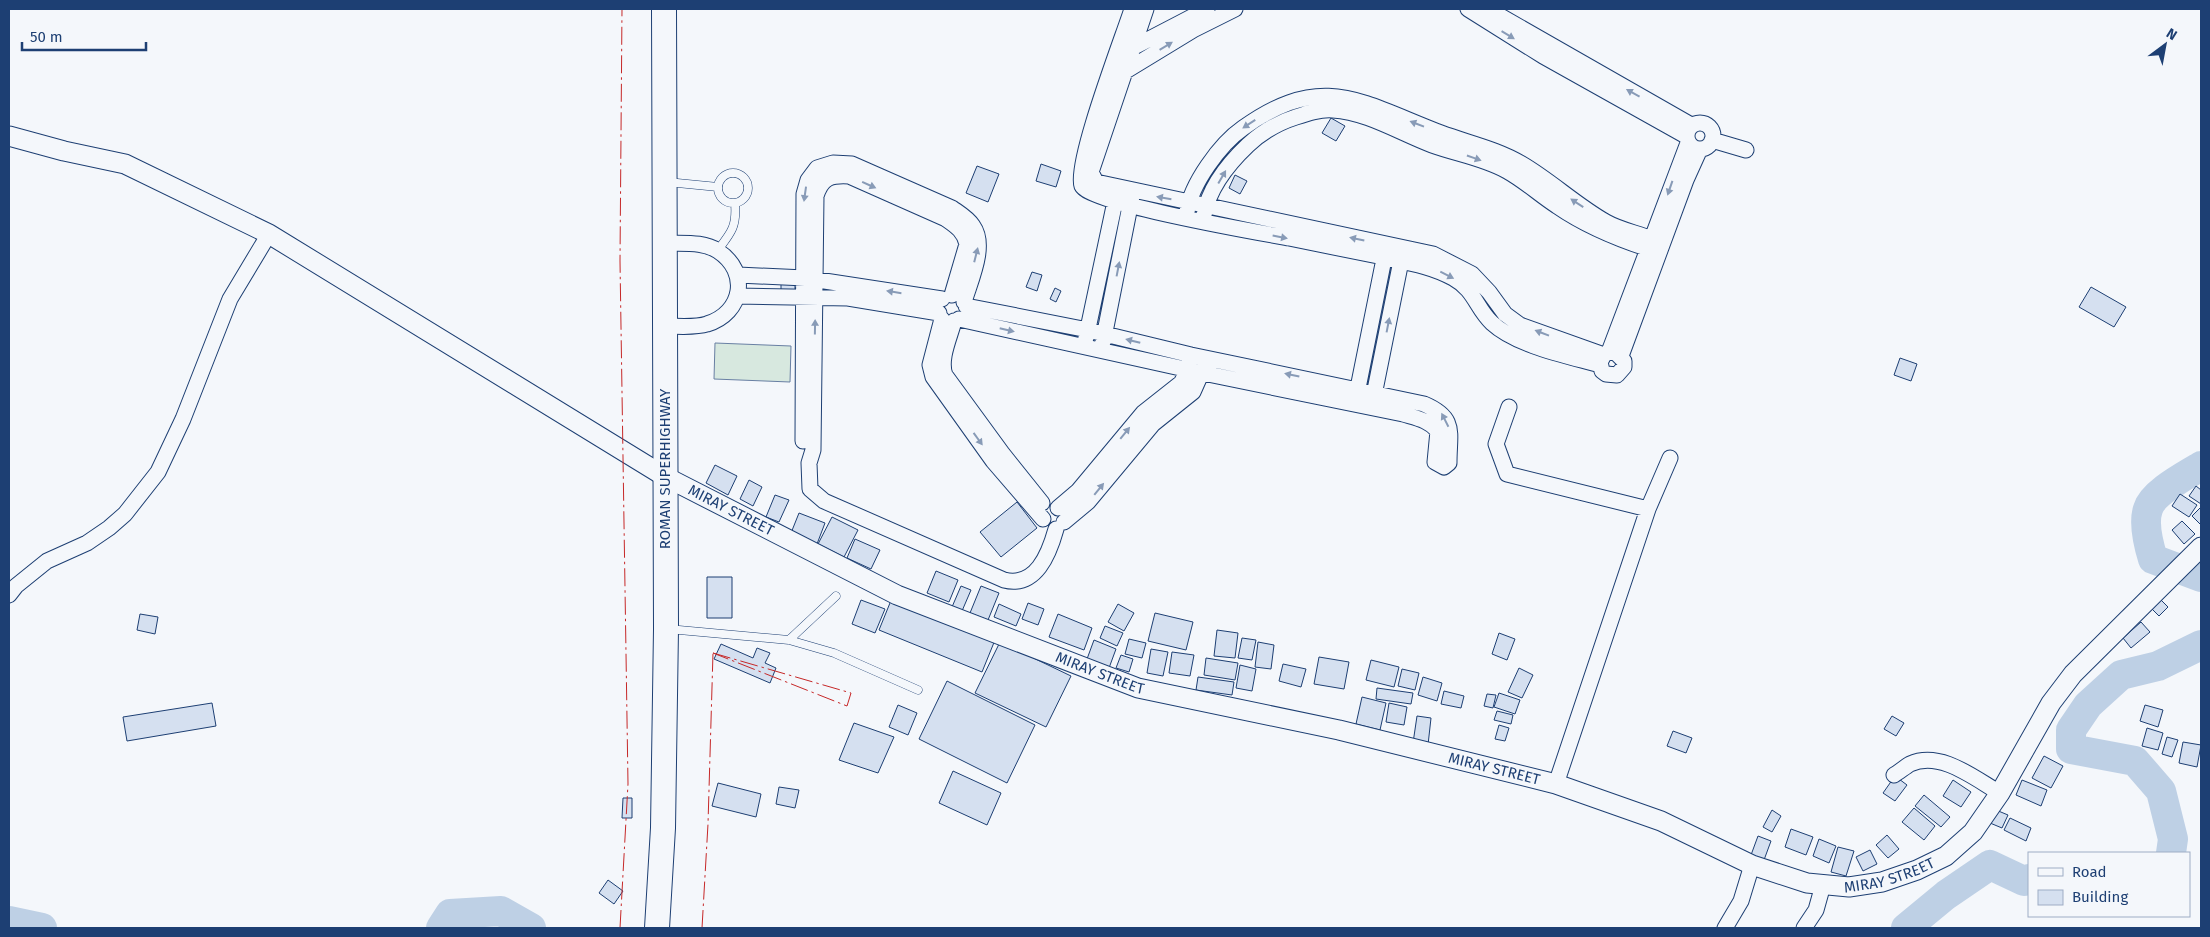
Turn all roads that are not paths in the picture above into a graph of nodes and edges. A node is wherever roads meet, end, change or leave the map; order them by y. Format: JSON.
{"nodes":[{"id":1,"x":664,"y":9,"type":"edge"},
{"id":2,"x":1132,"y":9,"type":"edge"},
{"id":3,"x":1146,"y":9,"type":"edge"},
{"id":4,"x":1207,"y":9,"type":"edge"},
{"id":5,"x":1468,"y":9,"type":"edge"},
{"id":6,"x":1230,"y":10,"type":"edge"},
{"id":7,"x":1486,"y":12,"type":"edge"},
{"id":8,"x":1190,"y":24,"type":"junction"},
{"id":9,"x":1126,"y":52,"type":"junction"},
{"id":10,"x":1124,"y":72,"type":"junction"},
{"id":11,"x":1104,"y":108,"type":"junction"},
{"id":12,"x":1278,"y":115,"type":"junction"},
{"id":13,"x":9,"y":136,"type":"edge"},
{"id":14,"x":1696,"y":139,"type":"junction"},
{"id":15,"x":1746,"y":150,"type":"dead end"},
{"id":16,"x":664,"y":182,"type":"junction"},
{"id":17,"x":718,"y":187,"type":"junction"},
{"id":18,"x":1124,"y":197,"type":"junction"},
{"id":19,"x":1188,"y":202,"type":"junction"},
{"id":20,"x":735,"y":203,"type":"junction"},
{"id":21,"x":1204,"y":214,"type":"junction"},
{"id":22,"x":1186,"y":218,"type":"junction"},
{"id":23,"x":269,"y":234,"type":"junction"},
{"id":24,"x":665,"y":243,"type":"junction"},
{"id":25,"x":1106,"y":244,"type":"junction"},
{"id":26,"x":1650,"y":244,"type":"junction"},
{"id":27,"x":1122,"y":247,"type":"junction"},
{"id":28,"x":717,"y":250,"type":"junction"},
{"id":29,"x":1385,"y":251,"type":"junction"},
{"id":30,"x":1402,"y":254,"type":"junction"},
{"id":31,"x":738,"y":275,"type":"junction"},
{"id":32,"x":766,"y":275,"type":"junction"},
{"id":33,"x":811,"y":279,"type":"junction"},
{"id":34,"x":1096,"y":290,"type":"junction"},
{"id":35,"x":1637,"y":292,"type":"junction"},
{"id":36,"x":1113,"y":293,"type":"junction"},
{"id":37,"x":737,"y":296,"type":"junction"},
{"id":38,"x":765,"y":297,"type":"junction"},
{"id":39,"x":810,"y":297,"type":"junction"},
{"id":40,"x":1376,"y":298,"type":"junction"},
{"id":41,"x":1393,"y":302,"type":"junction"},
{"id":42,"x":952,"y":309,"type":"junction"},
{"id":43,"x":665,"y":326,"type":"junction"},
{"id":44,"x":1088,"y":330,"type":"junction"},
{"id":45,"x":1104,"y":334,"type":"junction"},
{"id":46,"x":1084,"y":348,"type":"junction"},
{"id":47,"x":1101,"y":351,"type":"junction"},
{"id":48,"x":1365,"y":354,"type":"junction"},
{"id":49,"x":1382,"y":358,"type":"junction"},
{"id":50,"x":1194,"y":366,"type":"junction"},
{"id":51,"x":1254,"y":367,"type":"junction"},
{"id":52,"x":1251,"y":383,"type":"junction"},
{"id":53,"x":1358,"y":389,"type":"junction"},
{"id":54,"x":1373,"y":400,"type":"junction"},
{"id":55,"x":1355,"y":404,"type":"junction"},
{"id":56,"x":1509,"y":406,"type":"dead end"},
{"id":57,"x":1670,"y":458,"type":"dead end"},
{"id":58,"x":664,"y":476,"type":"junction"},
{"id":59,"x":1648,"y":509,"type":"junction"},
{"id":60,"x":1054,"y":518,"type":"junction"},
{"id":61,"x":2197,"y":551,"type":"edge"},
{"id":62,"x":9,"y":594,"type":"edge"},
{"id":63,"x":836,"y":596,"type":"dead end"},
{"id":64,"x":666,"y":629,"type":"junction"},
{"id":65,"x":789,"y":640,"type":"junction"},
{"id":66,"x":918,"y":690,"type":"dead end"},
{"id":67,"x":1894,"y":775,"type":"dead end"},
{"id":68,"x":1556,"y":784,"type":"junction"},
{"id":69,"x":2000,"y":793,"type":"junction"},
{"id":70,"x":1752,"y":866,"type":"junction"},
{"id":71,"x":1823,"y":885,"type":"junction"},
{"id":72,"x":657,"y":928,"type":"edge"},
{"id":73,"x":1726,"y":928,"type":"edge"},
{"id":74,"x":1804,"y":928,"type":"edge"}],
"edges":[{"from":1,"to":16,"type":"main road","name":"ROMAN SUPERHIGHWAY"},
{"from":2,"to":9,"type":"street"},
{"from":3,"to":9,"type":"street"},
{"from":4,"to":8,"type":"street"},
{"from":5,"to":7,"type":"street"},
{"from":6,"to":8,"type":"street"},
{"from":7,"to":14,"type":"street"},
{"from":8,"to":9,"type":"street"},
{"from":10,"to":8,"type":"street","one_way":true},
{"from":9,"to":10,"type":"street"},
{"from":9,"to":11,"type":"street"},
{"from":10,"to":11,"type":"street"},
{"from":11,"to":18,"type":"street"},
{"from":12,"to":19,"type":"street","one_way":true},
{"from":21,"to":12,"type":"street","one_way":true},
{"from":12,"to":26,"type":"street"},
{"from":13,"to":23,"type":"street","name":"MIRAY STREET"},
{"from":14,"to":15,"type":"street"},
{"from":14,"to":26,"type":"street","one_way":true},
{"from":14,"to":35,"type":"street"},
{"from":16,"to":17,"type":"lane"},
{"from":16,"to":24,"type":"main road","name":"ROMAN SUPERHIGHWAY"},
{"from":17,"to":20,"type":"lane"},
{"from":17,"to":20,"type":"lane"},
{"from":19,"to":18,"type":"street","one_way":true},
{"from":18,"to":22,"type":"street"},
{"from":18,"to":25,"type":"street"},
{"from":18,"to":27,"type":"street"},
{"from":19,"to":21,"type":"street"},
{"from":19,"to":22,"type":"street"},
{"from":20,"to":28,"type":"lane"},
{"from":21,"to":22,"type":"street"},
{"from":21,"to":29,"type":"street"},
{"from":23,"to":58,"type":"street","name":"MIRAY STREET"},
{"from":23,"to":62,"type":"street"},
{"from":24,"to":28,"type":"street"},
{"from":24,"to":43,"type":"main road","name":"ROMAN SUPERHIGHWAY"},
{"from":25,"to":27,"type":"street"},
{"from":25,"to":34,"type":"street"},
{"from":26,"to":35,"type":"street"},
{"from":36,"to":27,"type":"street","one_way":true},
{"from":28,"to":31,"type":"street"},
{"from":29,"to":30,"type":"street"},
{"from":29,"to":40,"type":"street"},
{"from":30,"to":35,"type":"street"},
{"from":30,"to":41,"type":"street"},
{"from":31,"to":32,"type":"street"},
{"from":31,"to":37,"type":"street"},
{"from":32,"to":33,"type":"street"},
{"from":32,"to":38,"type":"street"},
{"from":33,"to":39,"type":"street"},
{"from":42,"to":33,"type":"street","one_way":true},
{"from":33,"to":42,"type":"street"},
{"from":34,"to":36,"type":"street"},
{"from":34,"to":44,"type":"street"},
{"from":36,"to":45,"type":"street"},
{"from":37,"to":38,"type":"street"},
{"from":37,"to":43,"type":"street"},
{"from":38,"to":39,"type":"street"},
{"from":39,"to":42,"type":"street"},
{"from":39,"to":60,"type":"street"},
{"from":40,"to":41,"type":"street"},
{"from":40,"to":48,"type":"street"},
{"from":49,"to":41,"type":"street","one_way":true},
{"from":42,"to":44,"type":"street"},
{"from":42,"to":46,"type":"street","one_way":true},
{"from":42,"to":60,"type":"street"},
{"from":43,"to":58,"type":"main road","name":"ROMAN SUPERHIGHWAY"},
{"from":44,"to":45,"type":"street"},
{"from":44,"to":46,"type":"street"},
{"from":45,"to":47,"type":"street"},
{"from":50,"to":45,"type":"street","one_way":true},
{"from":46,"to":47,"type":"street"},
{"from":47,"to":50,"type":"street"},
{"from":48,"to":49,"type":"street"},
{"from":48,"to":53,"type":"street"},
{"from":49,"to":54,"type":"street"},
{"from":50,"to":51,"type":"street"},
{"from":50,"to":52,"type":"street"},
{"from":60,"to":50,"type":"street","one_way":true},
{"from":51,"to":52,"type":"street"},
{"from":53,"to":51,"type":"street","one_way":true},
{"from":52,"to":55,"type":"street"},
{"from":53,"to":54,"type":"street"},
{"from":53,"to":55,"type":"street"},
{"from":54,"to":54,"type":"street","one_way":true},
{"from":54,"to":55,"type":"street"},
{"from":56,"to":59,"type":"street"},
{"from":57,"to":59,"type":"street"},
{"from":58,"to":64,"type":"main road","name":"ROMAN SUPERHIGHWAY"},
{"from":58,"to":68,"type":"street","name":"MIRAY STREET"},
{"from":59,"to":68,"type":"street"},
{"from":61,"to":69,"type":"street","name":"MIRAY STREET"},
{"from":63,"to":65,"type":"lane"},
{"from":64,"to":65,"type":"lane"},
{"from":64,"to":72,"type":"main road","name":"ROMAN SUPERHIGHWAY"},
{"from":65,"to":66,"type":"lane"},
{"from":67,"to":69,"type":"street"},
{"from":68,"to":70,"type":"street","name":"MIRAY STREET"},
{"from":69,"to":71,"type":"street","name":"MIRAY STREET"},
{"from":70,"to":71,"type":"street","name":"MIRAY STREET"},
{"from":70,"to":73,"type":"street"},
{"from":71,"to":74,"type":"street"}]}
